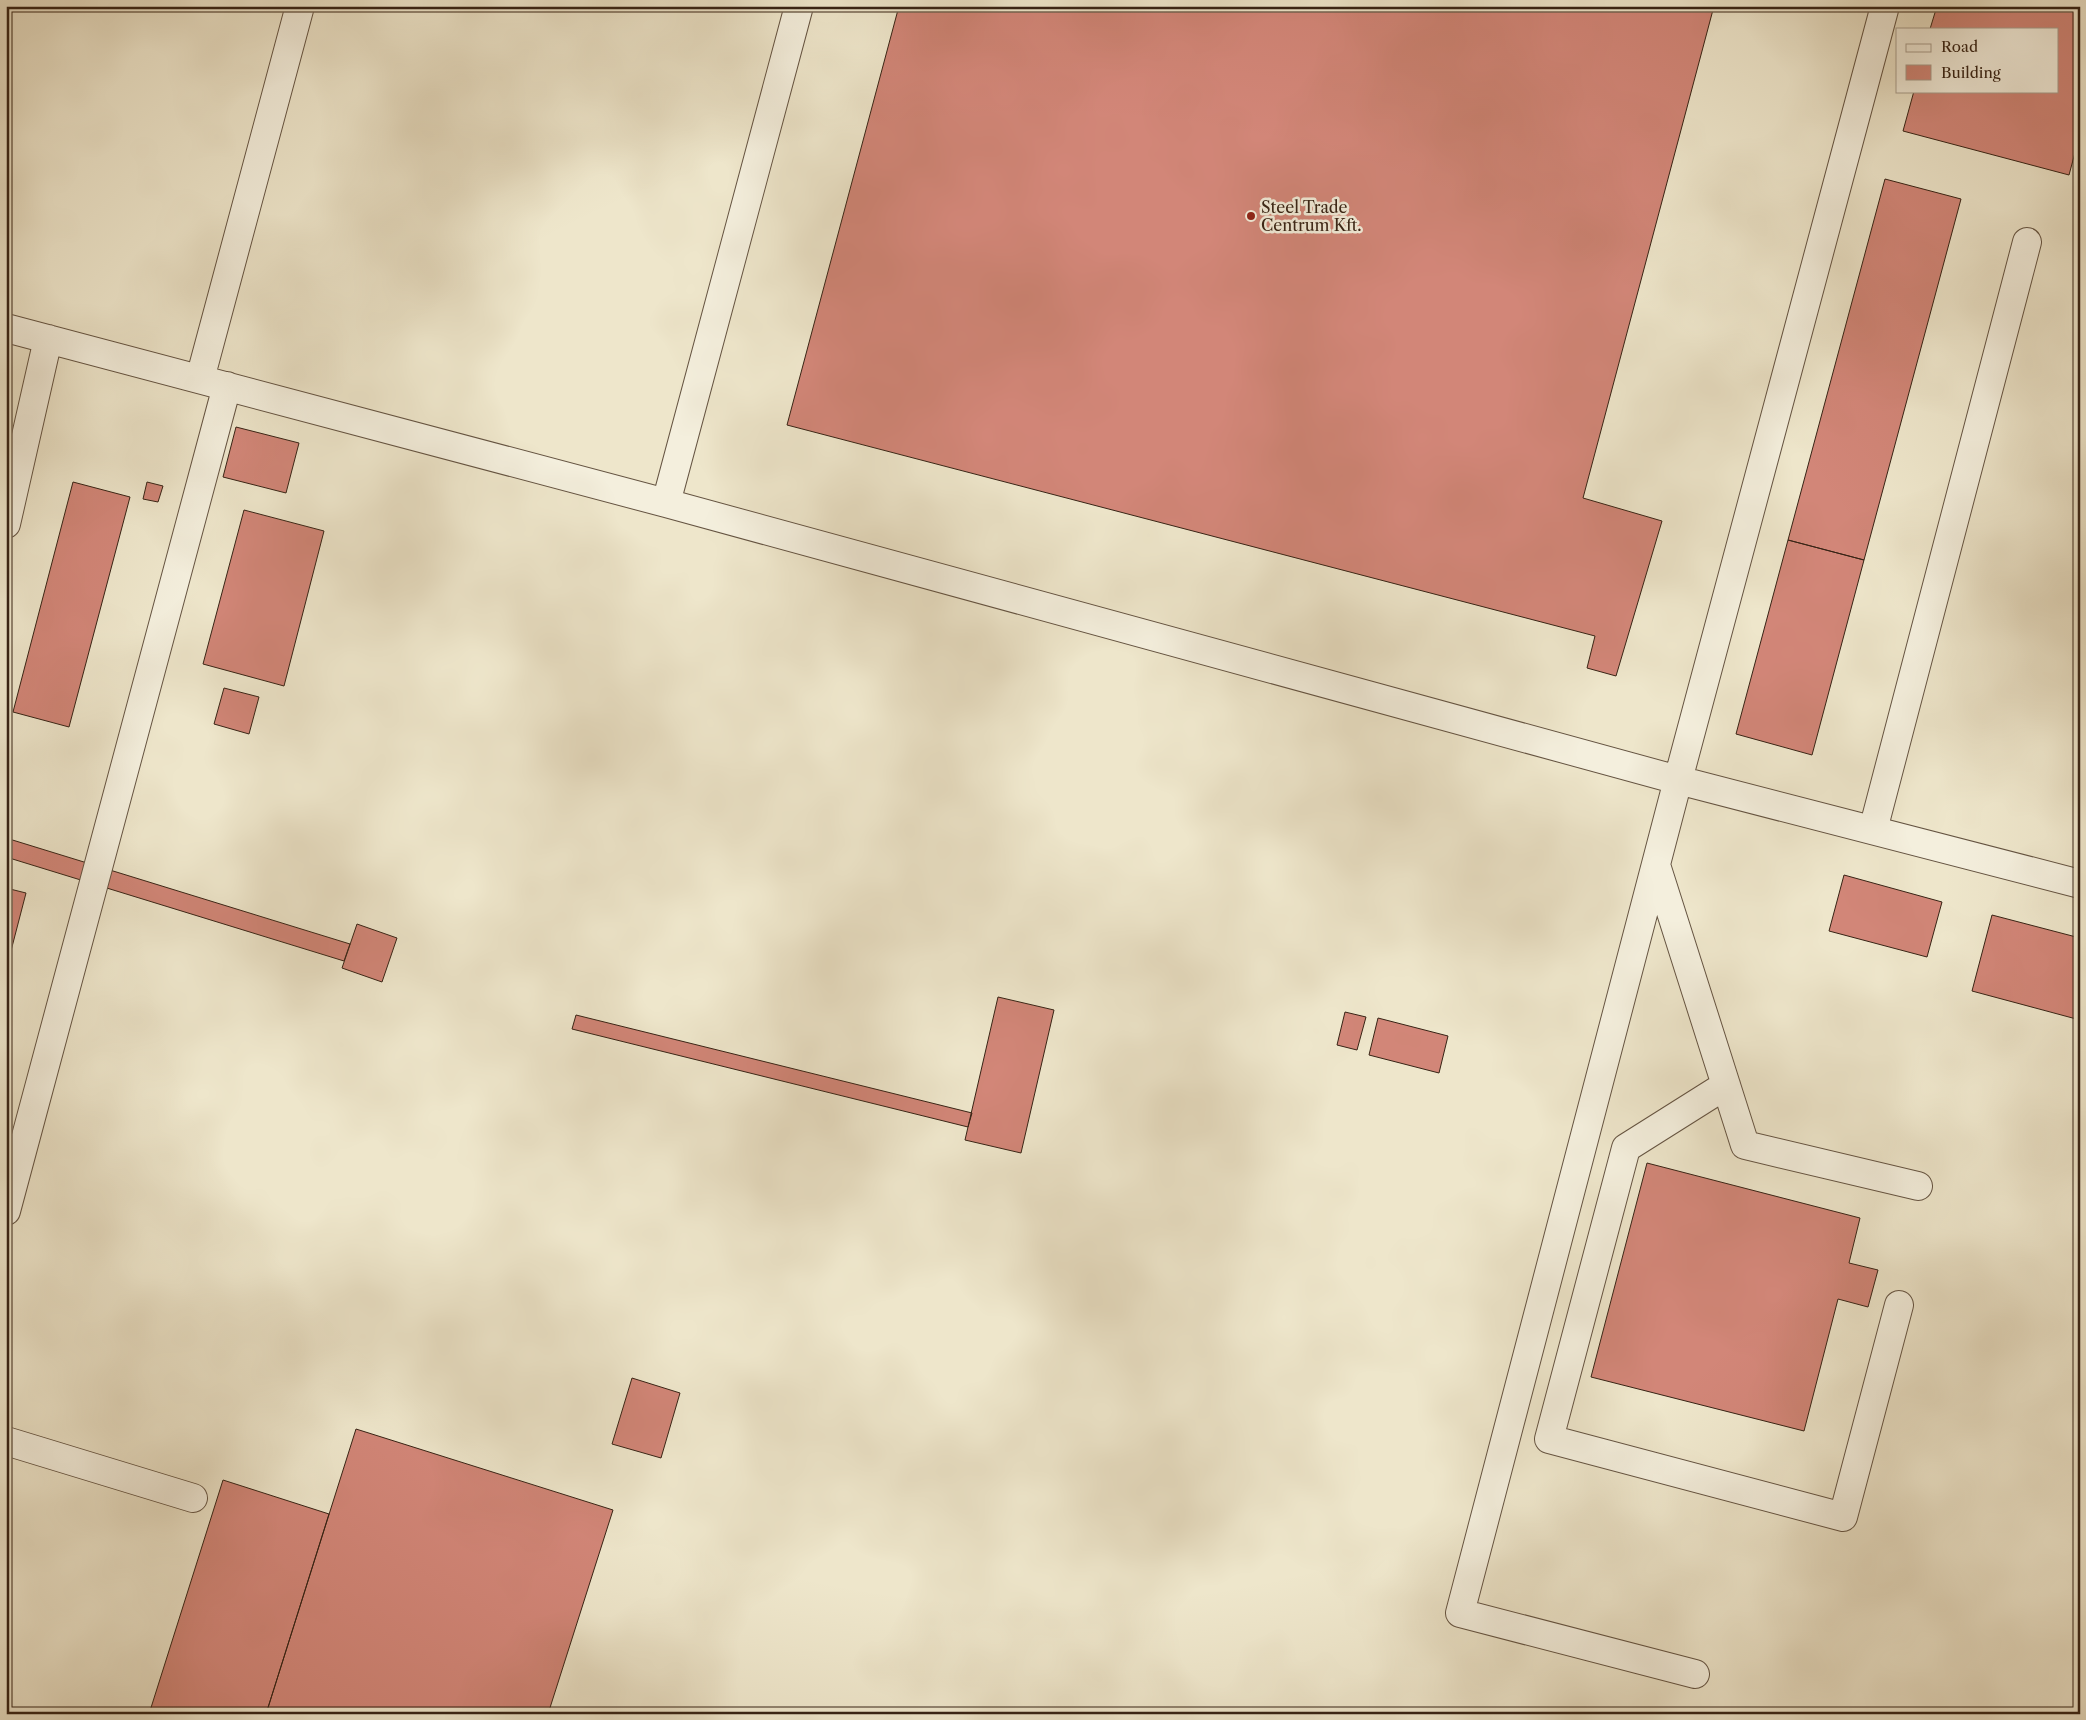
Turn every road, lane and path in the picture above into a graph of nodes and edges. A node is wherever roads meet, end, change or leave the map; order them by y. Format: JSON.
{"nodes":[{"id":1,"x":300,"y":6,"type":"edge"},
{"id":2,"x":799,"y":6,"type":"edge"},
{"id":3,"x":1885,"y":6,"type":"edge"},
{"id":4,"x":2027,"y":242,"type":"dead end"},
{"id":5,"x":6,"y":328,"type":"edge"},
{"id":6,"x":48,"y":339,"type":"junction"},
{"id":7,"x":200,"y":379,"type":"junction"},
{"id":8,"x":227,"y":386,"type":"junction"},
{"id":9,"x":666,"y":503,"type":"junction"},
{"id":10,"x":6,"y":524,"type":"edge"},
{"id":11,"x":1678,"y":780,"type":"junction"},
{"id":12,"x":1873,"y":830,"type":"junction"},
{"id":13,"x":1656,"y":865,"type":"junction"},
{"id":14,"x":2080,"y":884,"type":"edge"},
{"id":15,"x":1726,"y":1085,"type":"junction"},
{"id":16,"x":10,"y":1181,"type":"edge"},
{"id":17,"x":1918,"y":1186,"type":"dead end"},
{"id":18,"x":6,"y":1211,"type":"edge"},
{"id":19,"x":1898,"y":1305,"type":"dead end"},
{"id":20,"x":6,"y":1441,"type":"edge"},
{"id":21,"x":193,"y":1498,"type":"dead end"},
{"id":22,"x":1695,"y":1674,"type":"dead end"}],
"edges":[{"from":1,"to":7,"type":"lane"},
{"from":2,"to":9,"type":"lane"},
{"from":3,"to":11,"type":"lane"},
{"from":4,"to":12,"type":"lane"},
{"from":5,"to":6,"type":"lane"},
{"from":6,"to":7,"type":"lane"},
{"from":6,"to":10,"type":"lane"},
{"from":7,"to":8,"type":"lane"},
{"from":8,"to":9,"type":"lane"},
{"from":8,"to":16,"type":"lane"},
{"from":9,"to":11,"type":"lane"},
{"from":11,"to":12,"type":"lane"},
{"from":11,"to":13,"type":"lane"},
{"from":12,"to":14,"type":"lane"},
{"from":13,"to":15,"type":"lane"},
{"from":13,"to":22,"type":"lane"},
{"from":15,"to":17,"type":"lane"},
{"from":15,"to":19,"type":"lane"},
{"from":16,"to":18,"type":"lane"},
{"from":20,"to":21,"type":"lane"}]}
